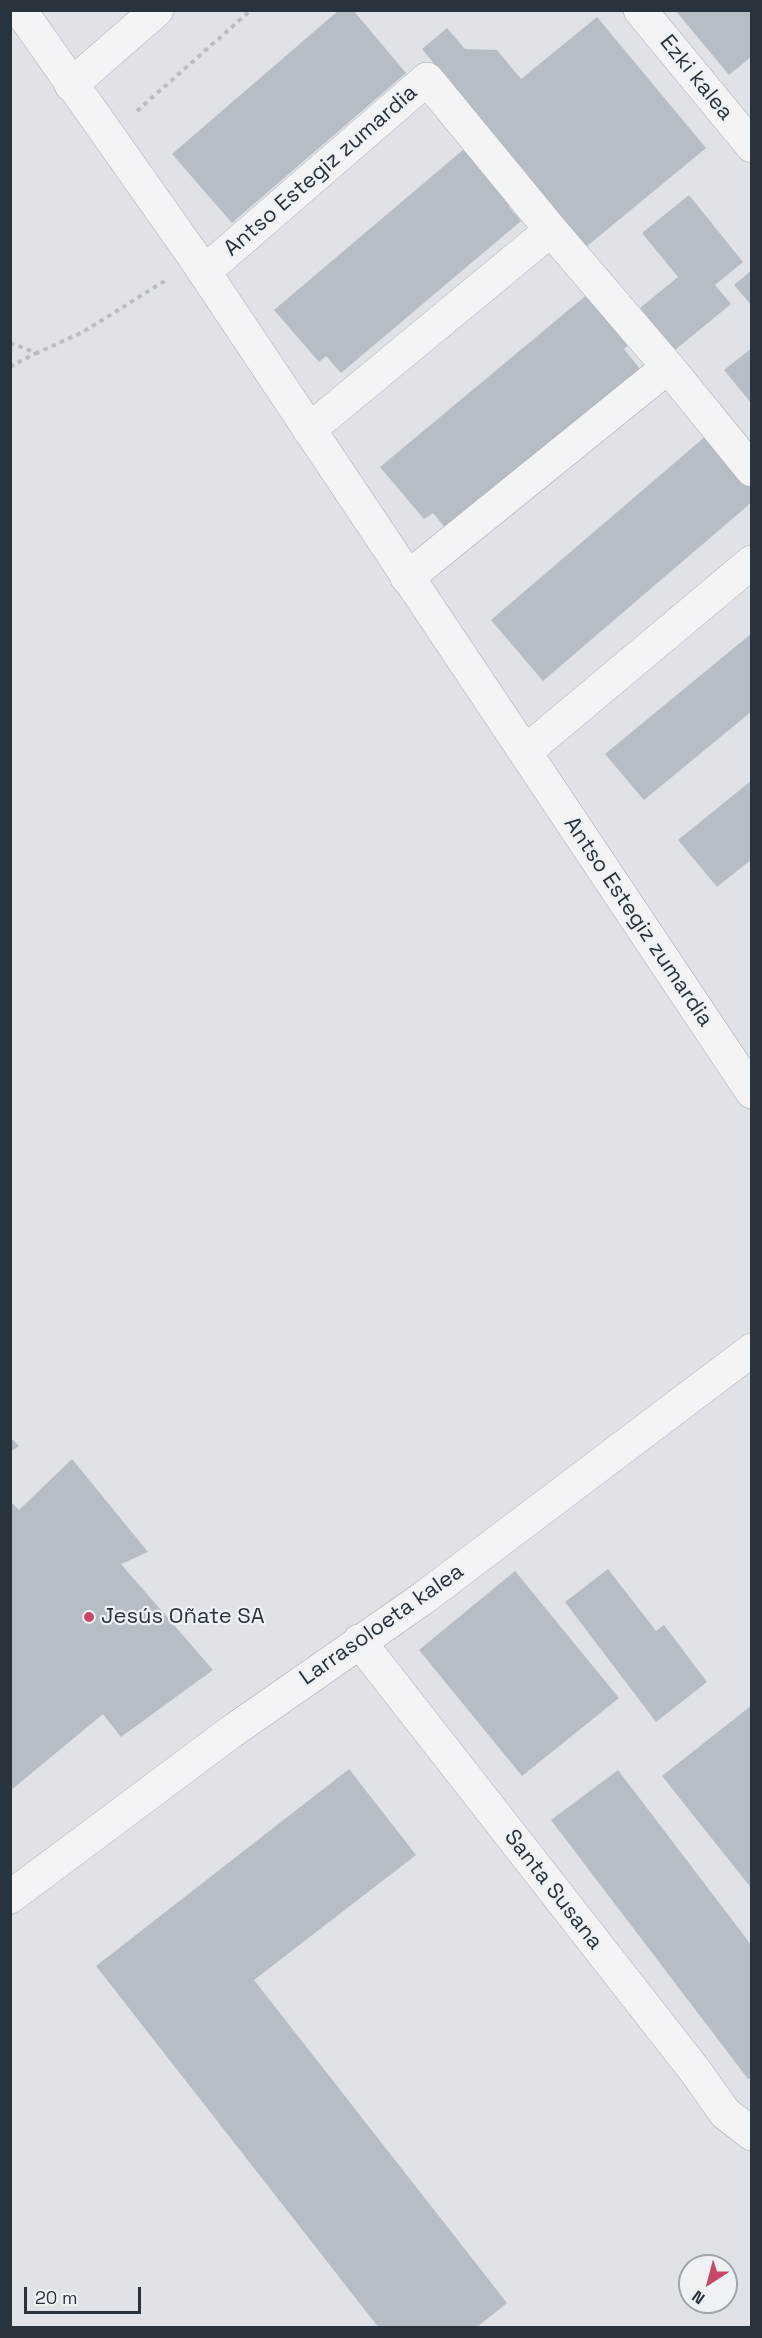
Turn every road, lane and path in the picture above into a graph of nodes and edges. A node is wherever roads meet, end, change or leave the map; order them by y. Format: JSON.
{"nodes":[{"id":1,"x":20,"y":10,"type":"edge"},
{"id":2,"x":157,"y":10,"type":"edge"},
{"id":3,"x":250,"y":10,"type":"edge"},
{"id":4,"x":640,"y":10,"type":"edge"},
{"id":5,"x":72,"y":85,"type":"junction"},
{"id":6,"x":104,"y":133,"type":"junction"},
{"id":7,"x":752,"y":146,"type":"edge"},
{"id":8,"x":551,"y":230,"type":"junction"},
{"id":9,"x":200,"y":267,"type":"junction"},
{"id":10,"x":10,"y":343,"type":"edge"},
{"id":11,"x":37,"y":353,"type":"junction"},
{"id":12,"x":10,"y":367,"type":"edge"},
{"id":13,"x":668,"y":368,"type":"junction"},
{"id":14,"x":309,"y":430,"type":"junction"},
{"id":15,"x":752,"y":470,"type":"edge"},
{"id":16,"x":752,"y":562,"type":"edge"},
{"id":17,"x":407,"y":578,"type":"junction"},
{"id":18,"x":525,"y":752,"type":"junction"},
{"id":19,"x":752,"y":1092,"type":"edge"},
{"id":20,"x":752,"y":1350,"type":"edge"},
{"id":21,"x":359,"y":1641,"type":"junction"},
{"id":22,"x":10,"y":1897,"type":"edge"},
{"id":23,"x":752,"y":2134,"type":"edge"}],
"edges":[{"from":1,"to":5,"type":"street","name":"Antso Estegiz zumardia"},
{"from":2,"to":5,"type":"street"},
{"from":3,"to":6,"type":"path"},
{"from":4,"to":7,"type":"street","name":"Ezki kalea"},
{"from":5,"to":6,"type":"street","name":"Antso Estegiz zumardia"},
{"from":6,"to":9,"type":"street","name":"Antso Estegiz zumardia"},
{"from":8,"to":9,"type":"street","name":"Antso Estegiz zumardia"},
{"from":8,"to":13,"type":"street","name":"Antso Estegiz zumardia"},
{"from":8,"to":14,"type":"street"},
{"from":9,"to":11,"type":"path"},
{"from":9,"to":14,"type":"street","name":"Antso Estegiz zumardia"},
{"from":10,"to":11,"type":"path"},
{"from":11,"to":12,"type":"path"},
{"from":13,"to":15,"type":"street","name":"Antso Estegiz zumardia"},
{"from":13,"to":17,"type":"street"},
{"from":14,"to":17,"type":"street","name":"Antso Estegiz zumardia"},
{"from":16,"to":18,"type":"street"},
{"from":17,"to":18,"type":"street","name":"Antso Estegiz zumardia"},
{"from":18,"to":19,"type":"street","name":"Antso Estegiz zumardia"},
{"from":20,"to":21,"type":"street","name":"Larrasoloeta kalea"},
{"from":21,"to":22,"type":"street","name":"Larrasoloeta kalea"},
{"from":21,"to":23,"type":"street","name":"Santa Susana"}]}
